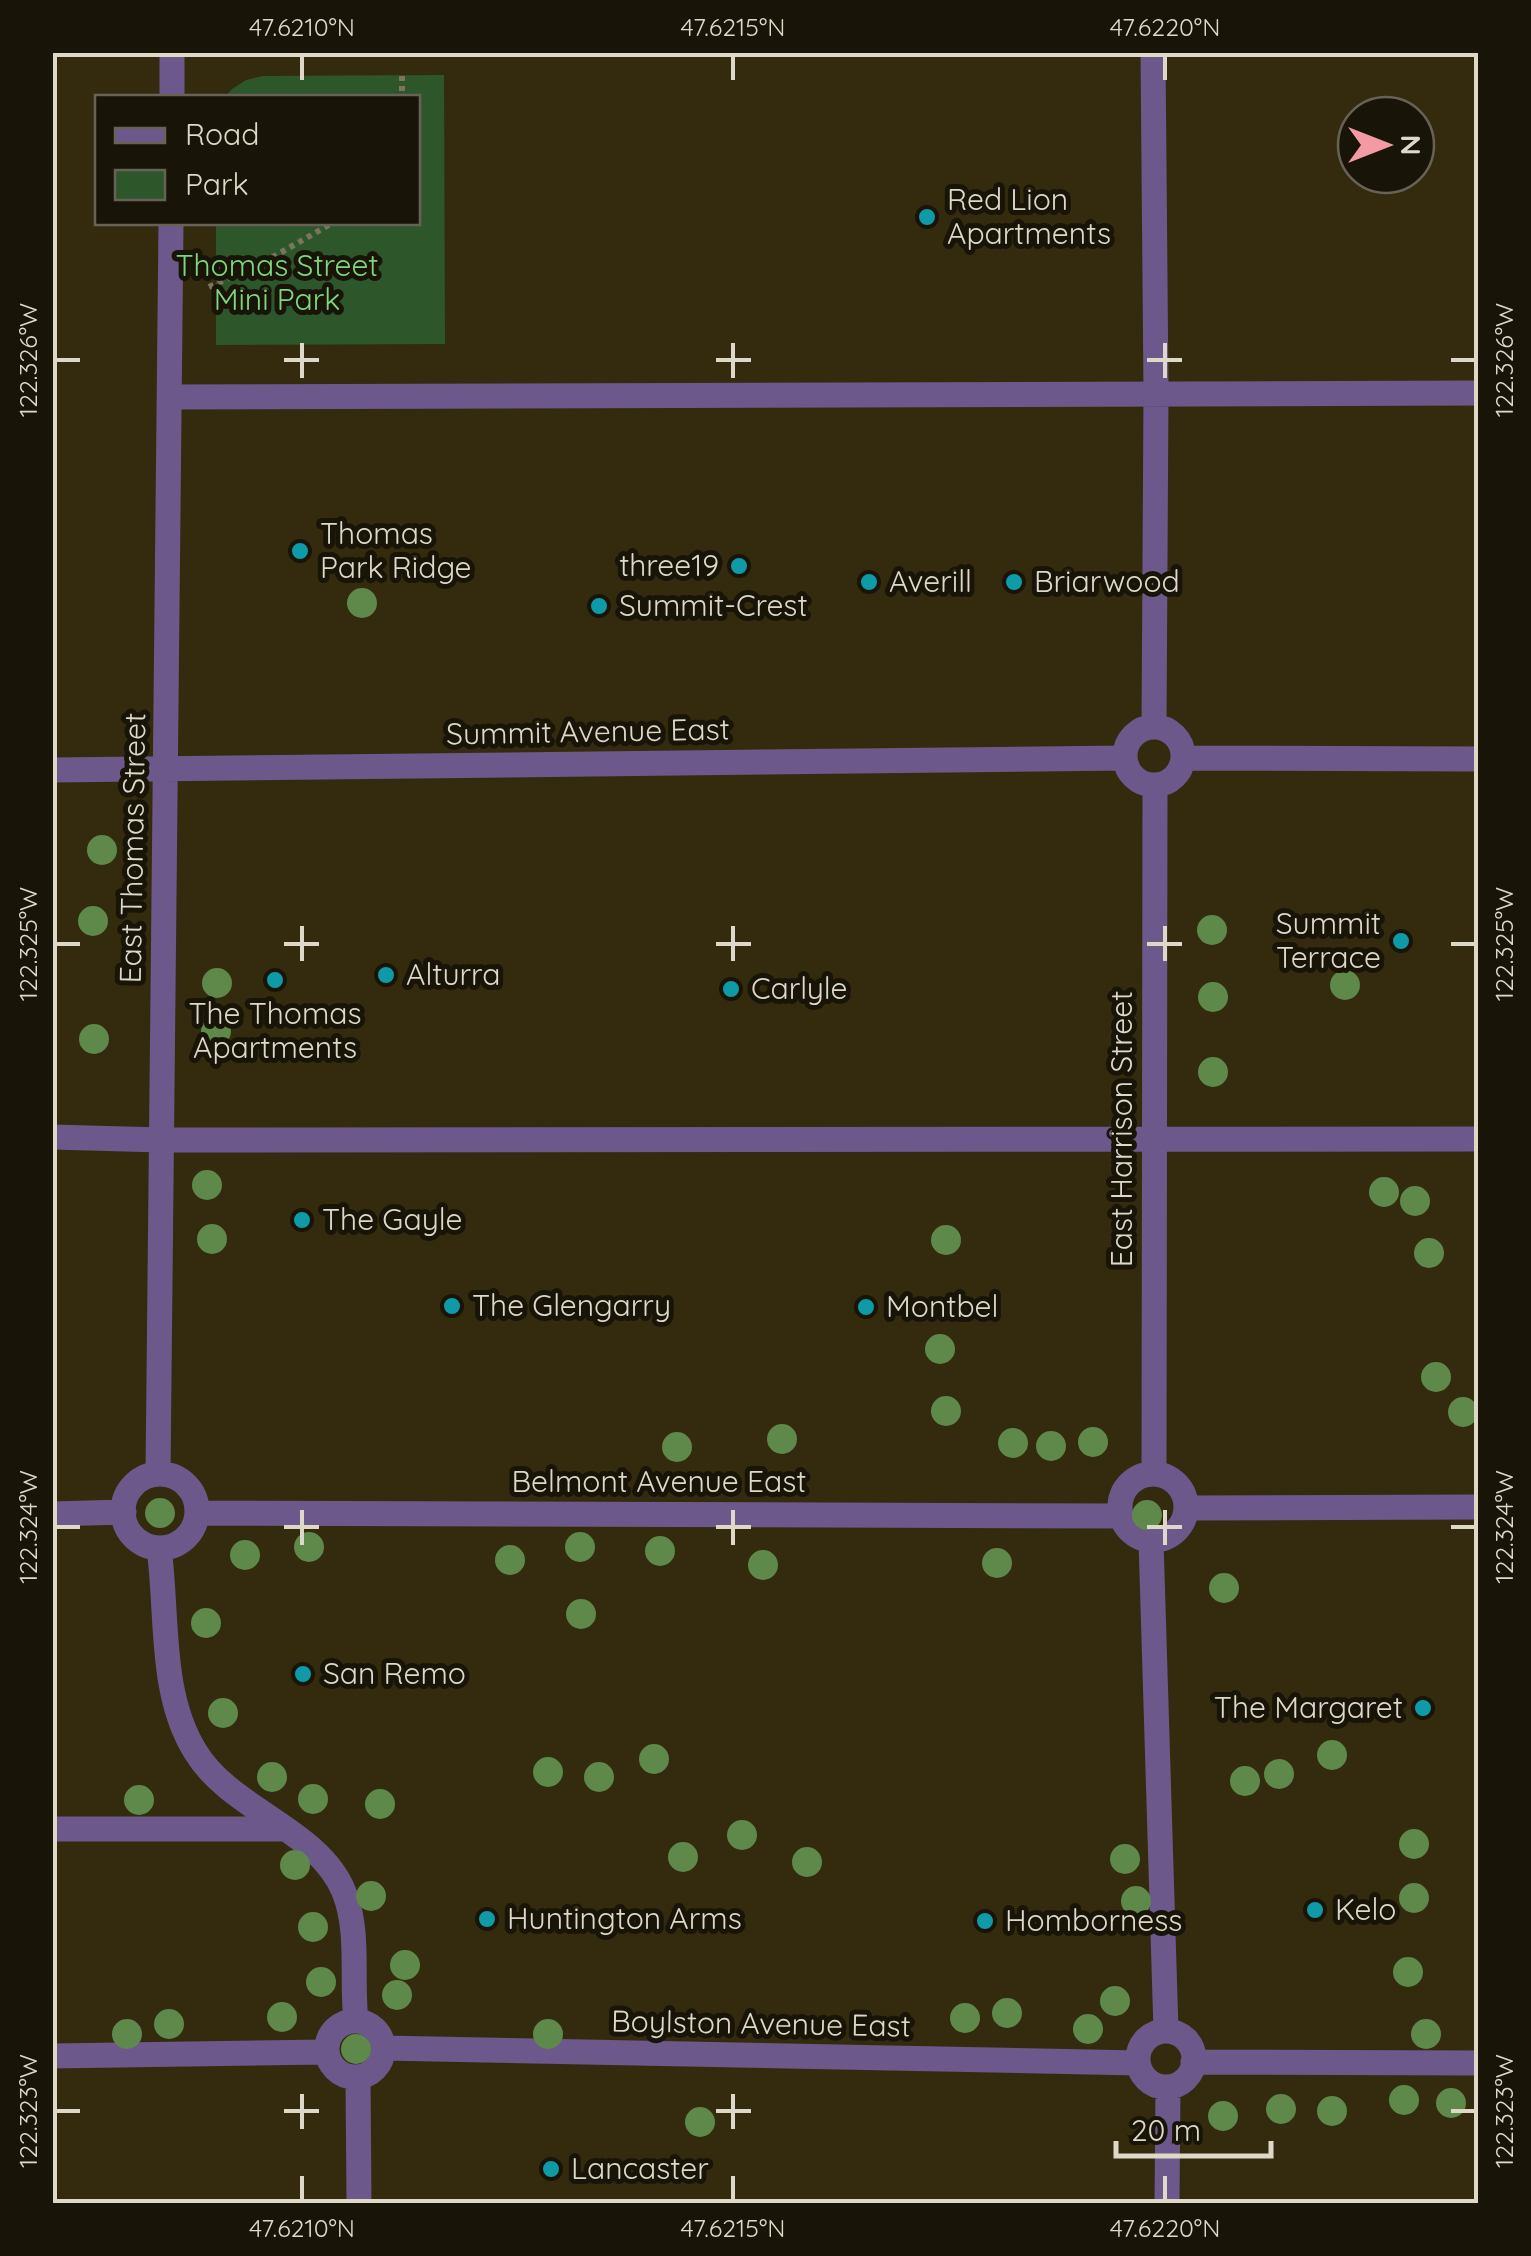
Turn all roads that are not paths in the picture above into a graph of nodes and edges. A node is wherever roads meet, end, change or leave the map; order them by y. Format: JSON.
{"nodes":[{"id":1,"x":172,"y":52,"type":"edge"},
{"id":2,"x":1152,"y":52,"type":"edge"},
{"id":3,"x":172,"y":95,"type":"edge"},
{"id":4,"x":171,"y":225,"type":"edge"},
{"id":5,"x":1156,"y":393,"type":"junction"},
{"id":6,"x":1478,"y":393,"type":"edge"},
{"id":7,"x":170,"y":397,"type":"junction"},
{"id":8,"x":1154,"y":726,"type":"junction"},
{"id":9,"x":1125,"y":758,"type":"junction"},
{"id":10,"x":1183,"y":758,"type":"junction"},
{"id":11,"x":1478,"y":759,"type":"edge"},
{"id":12,"x":52,"y":770,"type":"edge"},
{"id":13,"x":166,"y":770,"type":"junction"},
{"id":14,"x":1154,"y":785,"type":"junction"},
{"id":15,"x":52,"y":1137,"type":"edge"},
{"id":16,"x":1156,"y":1139,"type":"junction"},
{"id":17,"x":1478,"y":1139,"type":"edge"},
{"id":18,"x":162,"y":1140,"type":"junction"},
{"id":19,"x":158,"y":1474,"type":"junction"},
{"id":20,"x":1154,"y":1474,"type":"junction"},
{"id":21,"x":1478,"y":1507,"type":"edge"},
{"id":22,"x":1186,"y":1508,"type":"junction"},
{"id":23,"x":124,"y":1512,"type":"junction"},
{"id":24,"x":197,"y":1513,"type":"junction"},
{"id":25,"x":52,"y":1514,"type":"edge"},
{"id":26,"x":1121,"y":1516,"type":"junction"},
{"id":27,"x":1151,"y":1541,"type":"junction"},
{"id":28,"x":159,"y":1548,"type":"junction"},
{"id":29,"x":52,"y":1829,"type":"edge"},
{"id":30,"x":282,"y":1829,"type":"junction"},
{"id":31,"x":356,"y":2021,"type":"junction"},
{"id":32,"x":1166,"y":2031,"type":"junction"},
{"id":33,"x":383,"y":2048,"type":"junction"},
{"id":34,"x":326,"y":2052,"type":"junction"},
{"id":35,"x":52,"y":2056,"type":"edge"},
{"id":36,"x":1194,"y":2062,"type":"junction"},
{"id":37,"x":1138,"y":2063,"type":"junction"},
{"id":38,"x":1478,"y":2063,"type":"edge"},
{"id":39,"x":358,"y":2077,"type":"junction"},
{"id":40,"x":1168,"y":2087,"type":"junction"},
{"id":41,"x":359,"y":2204,"type":"edge"},
{"id":42,"x":1167,"y":2204,"type":"edge"}],
"edges":[{"from":1,"to":3,"type":"street"},
{"from":2,"to":5,"type":"street"},
{"from":4,"to":7,"type":"street","name":"East Thomas Street"},
{"from":5,"to":6,"type":"street"},
{"from":5,"to":7,"type":"street"},
{"from":5,"to":8,"type":"street"},
{"from":7,"to":13,"type":"street","name":"East Thomas Street"},
{"from":8,"to":9,"type":"street"},
{"from":8,"to":10,"type":"street"},
{"from":9,"to":13,"type":"street","name":"Summit Avenue East"},
{"from":9,"to":14,"type":"street"},
{"from":10,"to":11,"type":"street"},
{"from":10,"to":14,"type":"street"},
{"from":12,"to":13,"type":"street","name":"Summit Avenue East"},
{"from":13,"to":18,"type":"street","name":"East Thomas Street"},
{"from":14,"to":16,"type":"street","name":"East Harrison Street"},
{"from":15,"to":18,"type":"street"},
{"from":16,"to":17,"type":"street"},
{"from":16,"to":18,"type":"street"},
{"from":16,"to":20,"type":"street","name":"East Harrison Street"},
{"from":18,"to":19,"type":"street","name":"East Thomas Street"},
{"from":19,"to":23,"type":"street"},
{"from":19,"to":24,"type":"street"},
{"from":20,"to":22,"type":"street"},
{"from":20,"to":26,"type":"street"},
{"from":21,"to":22,"type":"street"},
{"from":22,"to":27,"type":"street"},
{"from":23,"to":25,"type":"street"},
{"from":23,"to":28,"type":"street"},
{"from":24,"to":26,"type":"street","name":"Belmont Avenue East"},
{"from":24,"to":28,"type":"street"},
{"from":26,"to":27,"type":"street"},
{"from":27,"to":32,"type":"street"},
{"from":28,"to":30,"type":"street"},
{"from":29,"to":30,"type":"street"},
{"from":30,"to":31,"type":"street"},
{"from":31,"to":33,"type":"street"},
{"from":31,"to":34,"type":"street"},
{"from":32,"to":36,"type":"street"},
{"from":32,"to":37,"type":"street"},
{"from":33,"to":37,"type":"street","name":"Boylston Avenue East"},
{"from":33,"to":39,"type":"street"},
{"from":34,"to":35,"type":"street"},
{"from":34,"to":39,"type":"street"},
{"from":36,"to":38,"type":"street"},
{"from":36,"to":40,"type":"street"},
{"from":37,"to":40,"type":"street"},
{"from":39,"to":41,"type":"street"},
{"from":40,"to":42,"type":"street"}]}
